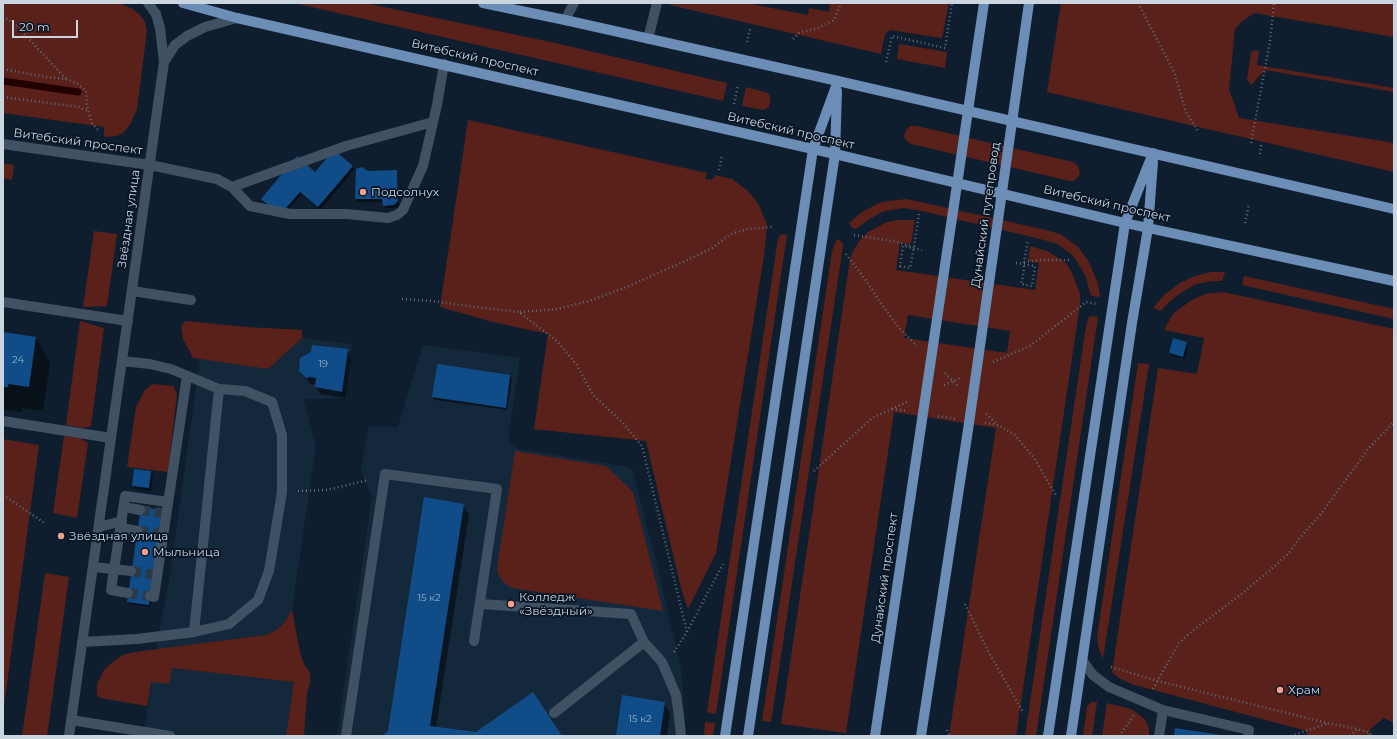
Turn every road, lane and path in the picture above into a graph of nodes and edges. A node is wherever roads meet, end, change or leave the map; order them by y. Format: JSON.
{"nodes":[{"id":1,"x":148,"y":3,"type":"edge"},
{"id":2,"x":183,"y":3,"type":"edge"},
{"id":3,"x":483,"y":3,"type":"edge"},
{"id":4,"x":574,"y":3,"type":"edge"},
{"id":5,"x":657,"y":3,"type":"edge"},
{"id":6,"x":841,"y":3,"type":"edge"},
{"id":7,"x":952,"y":3,"type":"edge"},
{"id":8,"x":984,"y":3,"type":"edge"},
{"id":9,"x":1029,"y":3,"type":"edge"},
{"id":10,"x":1138,"y":3,"type":"edge"},
{"id":11,"x":1274,"y":3,"type":"edge"},
{"id":12,"x":3,"y":16,"type":"edge"},
{"id":13,"x":237,"y":18,"type":"junction"},
{"id":14,"x":565,"y":20,"type":"junction"},
{"id":15,"x":750,"y":29,"type":"dead end"},
{"id":16,"x":648,"y":39,"type":"junction"},
{"id":17,"x":793,"y":39,"type":"dead end"},
{"id":18,"x":747,"y":42,"type":"dead end"},
{"id":19,"x":164,"y":62,"type":"junction"},
{"id":20,"x":886,"y":62,"type":"dead end"},
{"id":21,"x":444,"y":64,"type":"junction"},
{"id":22,"x":3,"y":69,"type":"edge"},
{"id":23,"x":66,"y":79,"type":"junction"},
{"id":24,"x":838,"y":81,"type":"junction"},
{"id":25,"x":738,"y":85,"type":"dead end"},
{"id":26,"x":3,"y":97,"type":"edge"},
{"id":27,"x":734,"y":104,"type":"dead end"},
{"id":28,"x":88,"y":111,"type":"junction"},
{"id":29,"x":433,"y":122,"type":"junction"},
{"id":30,"x":98,"y":131,"type":"dead end"},
{"id":31,"x":1198,"y":131,"type":"dead end"},
{"id":32,"x":1251,"y":143,"type":"dead end"},
{"id":33,"x":3,"y":144,"type":"edge"},
{"id":34,"x":1262,"y":145,"type":"dead end"},
{"id":35,"x":813,"y":149,"type":"junction"},
{"id":36,"x":1153,"y":153,"type":"junction"},
{"id":37,"x":835,"y":154,"type":"junction"},
{"id":38,"x":1260,"y":154,"type":"dead end"},
{"id":39,"x":722,"y":156,"type":"dead end"},
{"id":40,"x":150,"y":165,"type":"junction"},
{"id":41,"x":719,"y":170,"type":"dead end"},
{"id":42,"x":232,"y":187,"type":"junction"},
{"id":43,"x":1249,"y":204,"type":"dead end"},
{"id":44,"x":1394,"y":209,"type":"edge"},
{"id":45,"x":920,"y":214,"type":"dead end"},
{"id":46,"x":1125,"y":222,"type":"junction"},
{"id":47,"x":1245,"y":223,"type":"dead end"},
{"id":48,"x":772,"y":227,"type":"dead end"},
{"id":49,"x":1148,"y":228,"type":"junction"},
{"id":50,"x":854,"y":235,"type":"dead end"},
{"id":51,"x":1028,"y":240,"type":"dead end"},
{"id":52,"x":914,"y":247,"type":"junction"},
{"id":53,"x":922,"y":250,"type":"dead end"},
{"id":54,"x":1071,"y":260,"type":"dead end"},
{"id":55,"x":1024,"y":262,"type":"junction"},
{"id":56,"x":1016,"y":263,"type":"dead end"},
{"id":57,"x":1394,"y":281,"type":"edge"},
{"id":58,"x":132,"y":291,"type":"junction"},
{"id":59,"x":402,"y":299,"type":"dead end"},
{"id":60,"x":191,"y":300,"type":"dead end"},
{"id":61,"x":3,"y":302,"type":"edge"},
{"id":62,"x":1100,"y":305,"type":"dead end"},
{"id":63,"x":519,"y":312,"type":"junction"},
{"id":64,"x":128,"y":321,"type":"junction"},
{"id":65,"x":122,"y":360,"type":"junction"},
{"id":66,"x":988,"y":365,"type":"dead end"},
{"id":67,"x":967,"y":374,"type":"dead end"},
{"id":68,"x":187,"y":376,"type":"junction"},
{"id":69,"x":939,"y":387,"type":"dead end"},
{"id":70,"x":220,"y":389,"type":"junction"},
{"id":71,"x":912,"y":399,"type":"dead end"},
{"id":72,"x":3,"y":421,"type":"edge"},
{"id":73,"x":1394,"y":422,"type":"edge"},
{"id":74,"x":111,"y":438,"type":"junction"},
{"id":75,"x":814,"y":471,"type":"dead end"},
{"id":76,"x":385,"y":474,"type":"junction"},
{"id":77,"x":282,"y":492,"type":"junction"},
{"id":78,"x":3,"y":495,"type":"edge"},
{"id":79,"x":168,"y":502,"type":"junction"},
{"id":80,"x":124,"y":507,"type":"junction"},
{"id":81,"x":140,"y":510,"type":"tunnel mouth"},
{"id":82,"x":46,"y":524,"type":"dead end"},
{"id":83,"x":121,"y":524,"type":"junction"},
{"id":84,"x":99,"y":527,"type":"junction"},
{"id":85,"x":138,"y":531,"type":"tunnel mouth"},
{"id":86,"x":723,"y":564,"type":"dead end"},
{"id":87,"x":93,"y":567,"type":"junction"},
{"id":88,"x":114,"y":569,"type":"junction"},
{"id":89,"x":132,"y":571,"type":"tunnel mouth"},
{"id":90,"x":128,"y":593,"type":"tunnel mouth"},
{"id":91,"x":150,"y":596,"type":"dead end"},
{"id":92,"x":481,"y":604,"type":"junction"},
{"id":93,"x":966,"y":604,"type":"dead end"},
{"id":94,"x":194,"y":632,"type":"junction"},
{"id":95,"x":687,"y":632,"type":"junction"},
{"id":96,"x":474,"y":641,"type":"dead end"},
{"id":97,"x":82,"y":642,"type":"junction"},
{"id":98,"x":644,"y":642,"type":"junction"},
{"id":99,"x":1082,"y":660,"type":"junction"},
{"id":100,"x":662,"y":662,"type":"junction"},
{"id":101,"x":1108,"y":666,"type":"dead end"},
{"id":102,"x":1158,"y":681,"type":"junction"},
{"id":103,"x":1163,"y":710,"type":"junction"},
{"id":104,"x":1024,"y":712,"type":"dead end"},
{"id":105,"x":554,"y":713,"type":"dead end"},
{"id":106,"x":71,"y":720,"type":"junction"},
{"id":107,"x":1327,"y":724,"type":"junction"},
{"id":108,"x":1357,"y":729,"type":"junction"},
{"id":109,"x":947,"y":730,"type":"dead end"},
{"id":110,"x":152,"y":735,"type":"edge"},
{"id":111,"x":69,"y":736,"type":"edge"},
{"id":112,"x":170,"y":736,"type":"edge"},
{"id":113,"x":346,"y":736,"type":"edge"},
{"id":114,"x":681,"y":736,"type":"edge"},
{"id":115,"x":726,"y":736,"type":"edge"},
{"id":116,"x":748,"y":736,"type":"edge"},
{"id":117,"x":875,"y":736,"type":"edge"},
{"id":118,"x":921,"y":736,"type":"edge"},
{"id":119,"x":950,"y":736,"type":"edge"},
{"id":120,"x":1048,"y":736,"type":"edge"},
{"id":121,"x":1071,"y":736,"type":"edge"},
{"id":122,"x":1159,"y":736,"type":"edge"},
{"id":123,"x":1248,"y":736,"type":"edge"},
{"id":124,"x":1291,"y":736,"type":"edge"},
{"id":125,"x":1350,"y":736,"type":"edge"},
{"id":126,"x":1371,"y":736,"type":"edge"}],
"edges":[{"from":1,"to":19,"type":"street"},
{"from":2,"to":13,"type":"main road","name":"Витебский проспект"},
{"from":3,"to":14,"type":"main road"},
{"from":4,"to":14,"type":"street"},
{"from":5,"to":16,"type":"street"},
{"from":6,"to":17,"type":"path"},
{"from":7,"to":20,"type":"path"},
{"from":8,"to":117,"type":"main road","name":"Дунайский проспект"},
{"from":9,"to":118,"type":"main road","name":"Дунайский путепровод"},
{"from":10,"to":31,"type":"path"},
{"from":11,"to":32,"type":"path"},
{"from":12,"to":23,"type":"path"},
{"from":13,"to":19,"type":"street"},
{"from":13,"to":21,"type":"main road","name":"Витебский проспект"},
{"from":14,"to":16,"type":"main road"},
{"from":15,"to":18,"type":"path"},
{"from":16,"to":24,"type":"main road"},
{"from":19,"to":40,"type":"street","name":"Звёздная улица"},
{"from":21,"to":29,"type":"street"},
{"from":21,"to":35,"type":"main road","name":"Витебский проспект"},
{"from":22,"to":23,"type":"path"},
{"from":23,"to":28,"type":"path"},
{"from":24,"to":35,"type":"main road"},
{"from":24,"to":36,"type":"main road"},
{"from":24,"to":37,"type":"main road"},
{"from":25,"to":27,"type":"path"},
{"from":26,"to":28,"type":"path"},
{"from":28,"to":30,"type":"path"},
{"from":29,"to":42,"type":"street"},
{"from":29,"to":42,"type":"street"},
{"from":33,"to":40,"type":"street","name":"Витебский проспект"},
{"from":34,"to":38,"type":"path"},
{"from":35,"to":37,"type":"main road","name":"Витебский проспект"},
{"from":35,"to":115,"type":"main road"},
{"from":36,"to":44,"type":"main road"},
{"from":36,"to":46,"type":"main road"},
{"from":36,"to":49,"type":"main road"},
{"from":37,"to":46,"type":"main road","name":"Витебский проспект"},
{"from":37,"to":116,"type":"main road"},
{"from":39,"to":41,"type":"path"},
{"from":40,"to":42,"type":"street","name":"Витебский проспект"},
{"from":40,"to":58,"type":"street","name":"Звёздная улица"},
{"from":43,"to":47,"type":"path"},
{"from":45,"to":52,"type":"path"},
{"from":46,"to":49,"type":"main road","name":"Витебский проспект"},
{"from":46,"to":120,"type":"main road"},
{"from":48,"to":63,"type":"path"},
{"from":49,"to":57,"type":"main road","name":"Витебский проспект"},
{"from":49,"to":99,"type":"main road"},
{"from":50,"to":52,"type":"path"},
{"from":51,"to":55,"type":"path"},
{"from":52,"to":53,"type":"path"},
{"from":54,"to":55,"type":"path"},
{"from":55,"to":56,"type":"path"},
{"from":58,"to":60,"type":"street"},
{"from":58,"to":64,"type":"street","name":"Звёздная улица"},
{"from":59,"to":63,"type":"path"},
{"from":61,"to":64,"type":"street"},
{"from":62,"to":66,"type":"path"},
{"from":63,"to":95,"type":"path"},
{"from":64,"to":65,"type":"street","name":"Звёздная улица"},
{"from":65,"to":68,"type":"street"},
{"from":65,"to":74,"type":"street","name":"Звёздная улица"},
{"from":67,"to":69,"type":"path"},
{"from":68,"to":70,"type":"street"},
{"from":68,"to":79,"type":"street"},
{"from":70,"to":77,"type":"street"},
{"from":70,"to":94,"type":"street"},
{"from":71,"to":75,"type":"path"},
{"from":72,"to":74,"type":"street"},
{"from":73,"to":102,"type":"path"},
{"from":74,"to":84,"type":"street","name":"Звёздная улица"},
{"from":76,"to":77,"type":"path"},
{"from":76,"to":92,"type":"street"},
{"from":76,"to":113,"type":"street"},
{"from":77,"to":94,"type":"street"},
{"from":78,"to":82,"type":"path"},
{"from":79,"to":80,"type":"street"},
{"from":79,"to":91,"type":"street"},
{"from":80,"to":81,"type":"street"},
{"from":80,"to":83,"type":"street"},
{"from":83,"to":84,"type":"street"},
{"from":83,"to":85,"type":"street"},
{"from":83,"to":88,"type":"street"},
{"from":84,"to":87,"type":"street","name":"Звёздная улица"},
{"from":86,"to":95,"type":"path"},
{"from":87,"to":88,"type":"street"},
{"from":87,"to":97,"type":"street","name":"Звёздная улица"},
{"from":88,"to":89,"type":"street"},
{"from":88,"to":90,"type":"street"},
{"from":92,"to":96,"type":"street"},
{"from":92,"to":98,"type":"street"},
{"from":93,"to":104,"type":"path"},
{"from":94,"to":97,"type":"street"},
{"from":95,"to":100,"type":"path"},
{"from":97,"to":106,"type":"street","name":"Звёздная улица"},
{"from":98,"to":100,"type":"street"},
{"from":98,"to":105,"type":"street"},
{"from":99,"to":103,"type":"street"},
{"from":99,"to":121,"type":"main road"},
{"from":100,"to":114,"type":"street"},
{"from":101,"to":102,"type":"path"},
{"from":102,"to":107,"type":"path"},
{"from":103,"to":122,"type":"street"},
{"from":103,"to":123,"type":"street"},
{"from":106,"to":110,"type":"street"},
{"from":106,"to":111,"type":"street","name":"Звёздная улица"},
{"from":107,"to":108,"type":"path"},
{"from":107,"to":124,"type":"path"},
{"from":108,"to":125,"type":"path"},
{"from":108,"to":126,"type":"path"},
{"from":109,"to":119,"type":"path"},
{"from":110,"to":112,"type":"street"}]}
